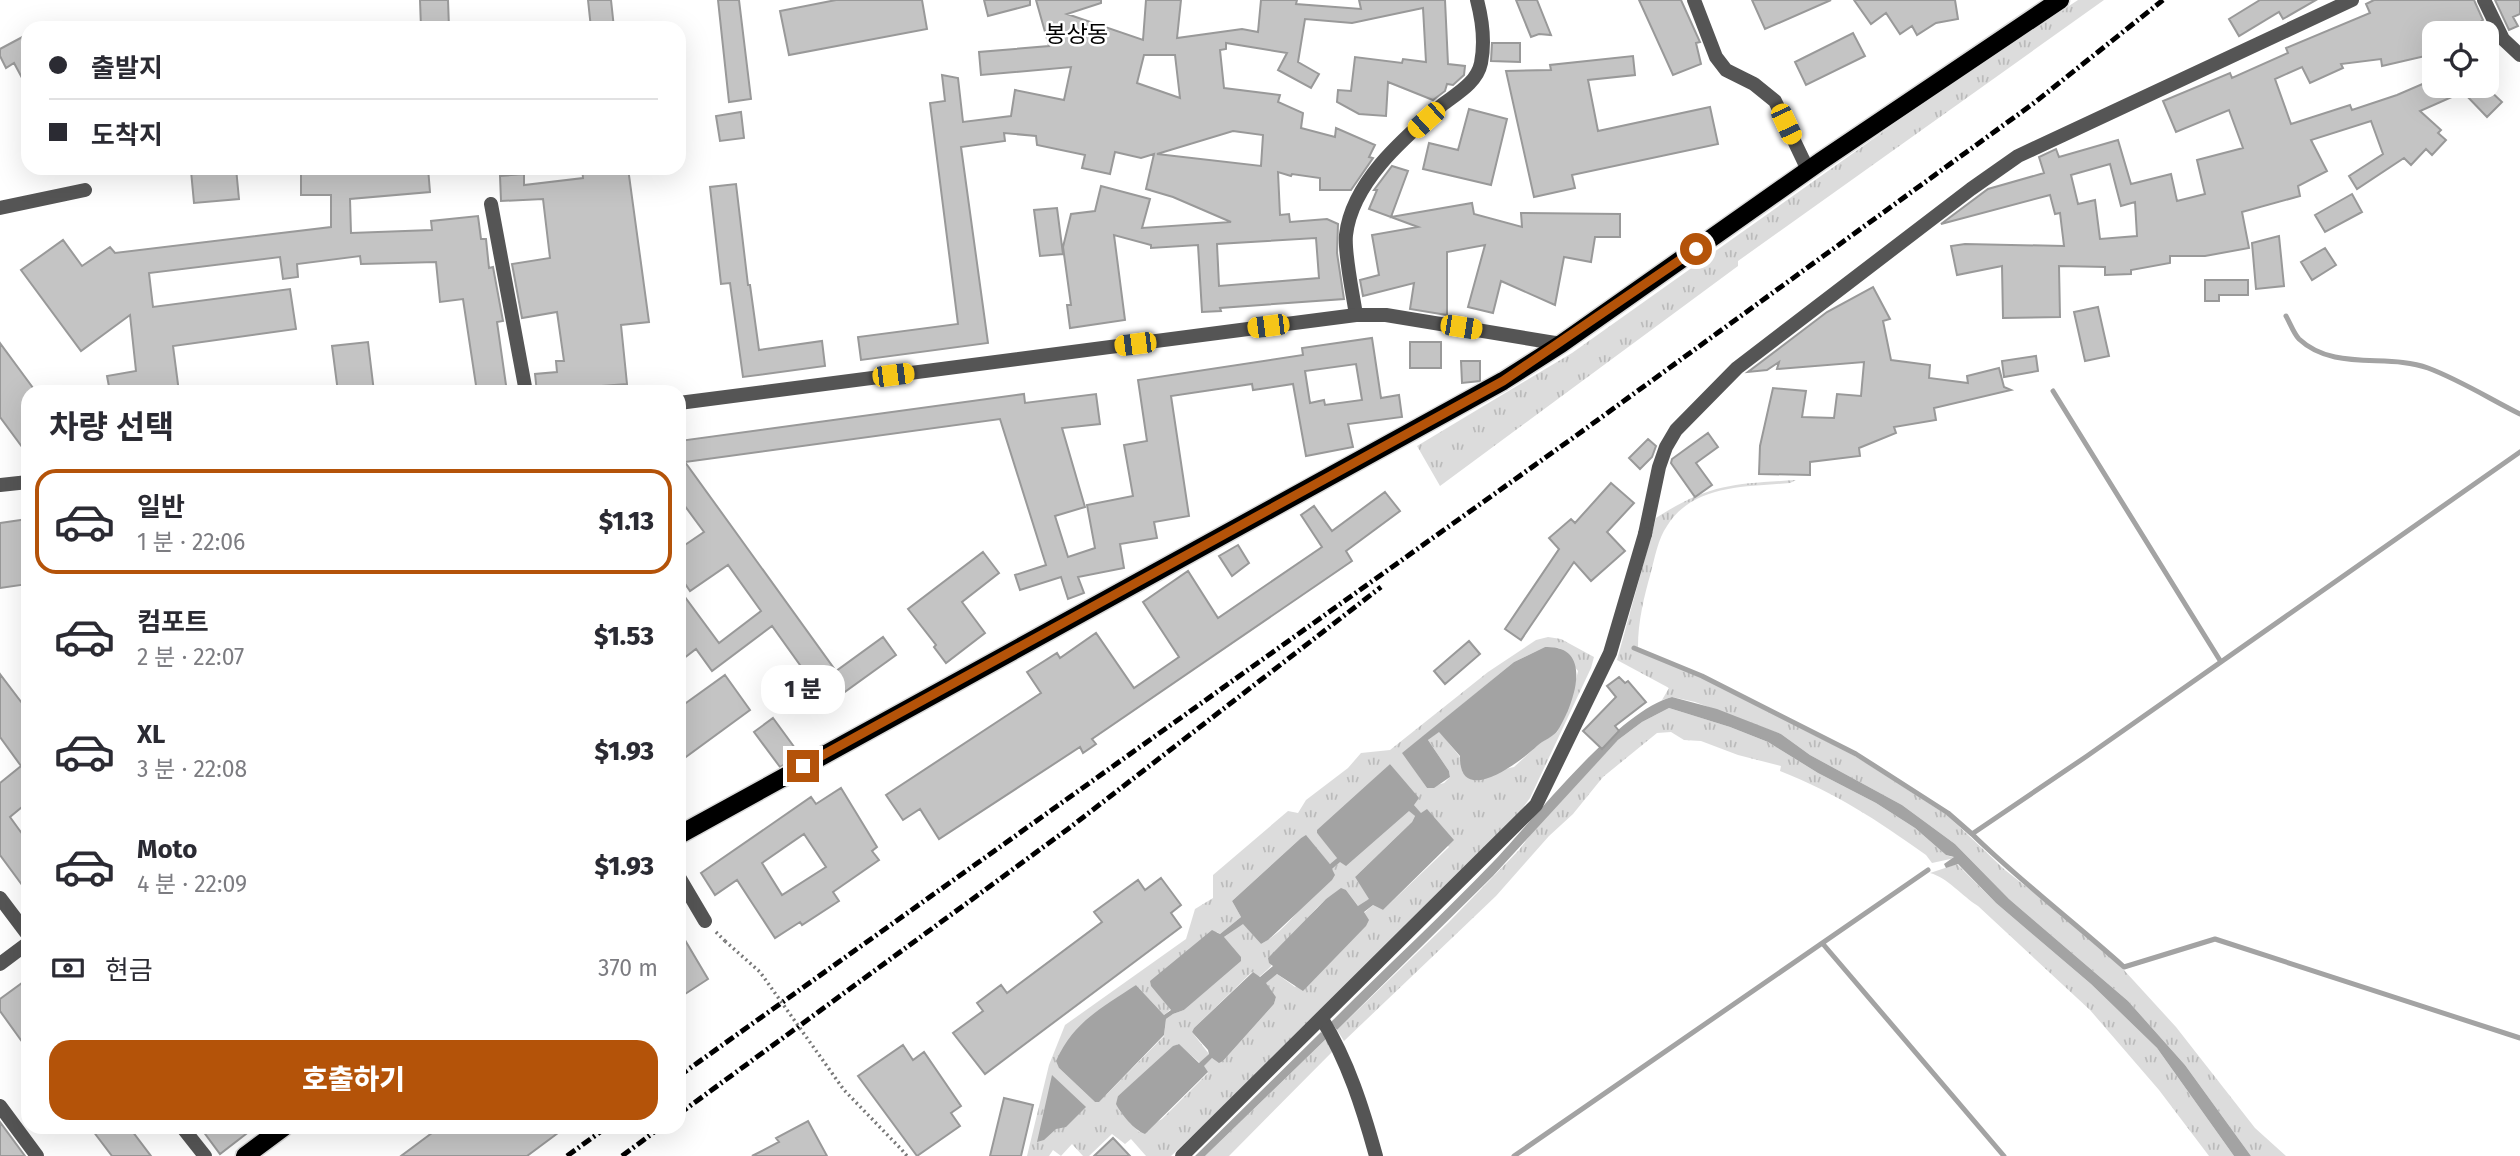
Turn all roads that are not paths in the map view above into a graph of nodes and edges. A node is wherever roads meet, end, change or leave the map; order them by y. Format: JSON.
{"nodes":[{"id":1,"x":1477,"y":0,"type":"edge"},
{"id":2,"x":1695,"y":0,"type":"edge"},
{"id":3,"x":2060,"y":0,"type":"edge"},
{"id":4,"x":2351,"y":0,"type":"edge"},
{"id":5,"x":2484,"y":0,"type":"edge"},
{"id":6,"x":2520,"y":55,"type":"edge"},
{"id":7,"x":1808,"y":170,"type":"junction"},
{"id":8,"x":85,"y":190,"type":"dead end"},
{"id":9,"x":491,"y":204,"type":"dead end"},
{"id":10,"x":0,"y":208,"type":"edge"},
{"id":11,"x":1356,"y":315,"type":"junction"},
{"id":12,"x":1561,"y":344,"type":"junction"},
{"id":13,"x":525,"y":385,"type":"edge"},
{"id":14,"x":686,"y":402,"type":"edge"},
{"id":15,"x":21,"y":483,"type":"edge"},
{"id":16,"x":0,"y":485,"type":"edge"},
{"id":17,"x":686,"y":829,"type":"edge"},
{"id":18,"x":686,"y":889,"type":"edge"},
{"id":19,"x":0,"y":898,"type":"edge"},
{"id":20,"x":705,"y":920,"type":"dead end"},
{"id":21,"x":21,"y":926,"type":"edge"},
{"id":22,"x":21,"y":948,"type":"edge"},
{"id":23,"x":0,"y":964,"type":"edge"},
{"id":24,"x":1322,"y":1019,"type":"junction"},
{"id":25,"x":0,"y":1106,"type":"edge"},
{"id":26,"x":188,"y":1134,"type":"edge"},
{"id":27,"x":275,"y":1134,"type":"edge"},
{"id":28,"x":37,"y":1156,"type":"edge"},
{"id":29,"x":205,"y":1156,"type":"edge"},
{"id":30,"x":245,"y":1156,"type":"edge"},
{"id":31,"x":1182,"y":1156,"type":"edge"},
{"id":32,"x":1377,"y":1156,"type":"edge"}],
"edges":[{"from":1,"to":11,"type":"street"},
{"from":2,"to":7,"type":"street"},
{"from":3,"to":7,"type":"main road"},
{"from":4,"to":24,"type":"street"},
{"from":5,"to":6,"type":"street"},
{"from":7,"to":12,"type":"main road"},
{"from":8,"to":10,"type":"street"},
{"from":9,"to":13,"type":"street"},
{"from":11,"to":12,"type":"street"},
{"from":11,"to":14,"type":"street"},
{"from":12,"to":17,"type":"main road"},
{"from":15,"to":16,"type":"street"},
{"from":18,"to":20,"type":"street"},
{"from":19,"to":21,"type":"street"},
{"from":22,"to":23,"type":"street"},
{"from":24,"to":31,"type":"street"},
{"from":24,"to":32,"type":"street"},
{"from":25,"to":28,"type":"street"},
{"from":26,"to":29,"type":"street"},
{"from":27,"to":30,"type":"main road"}]}
